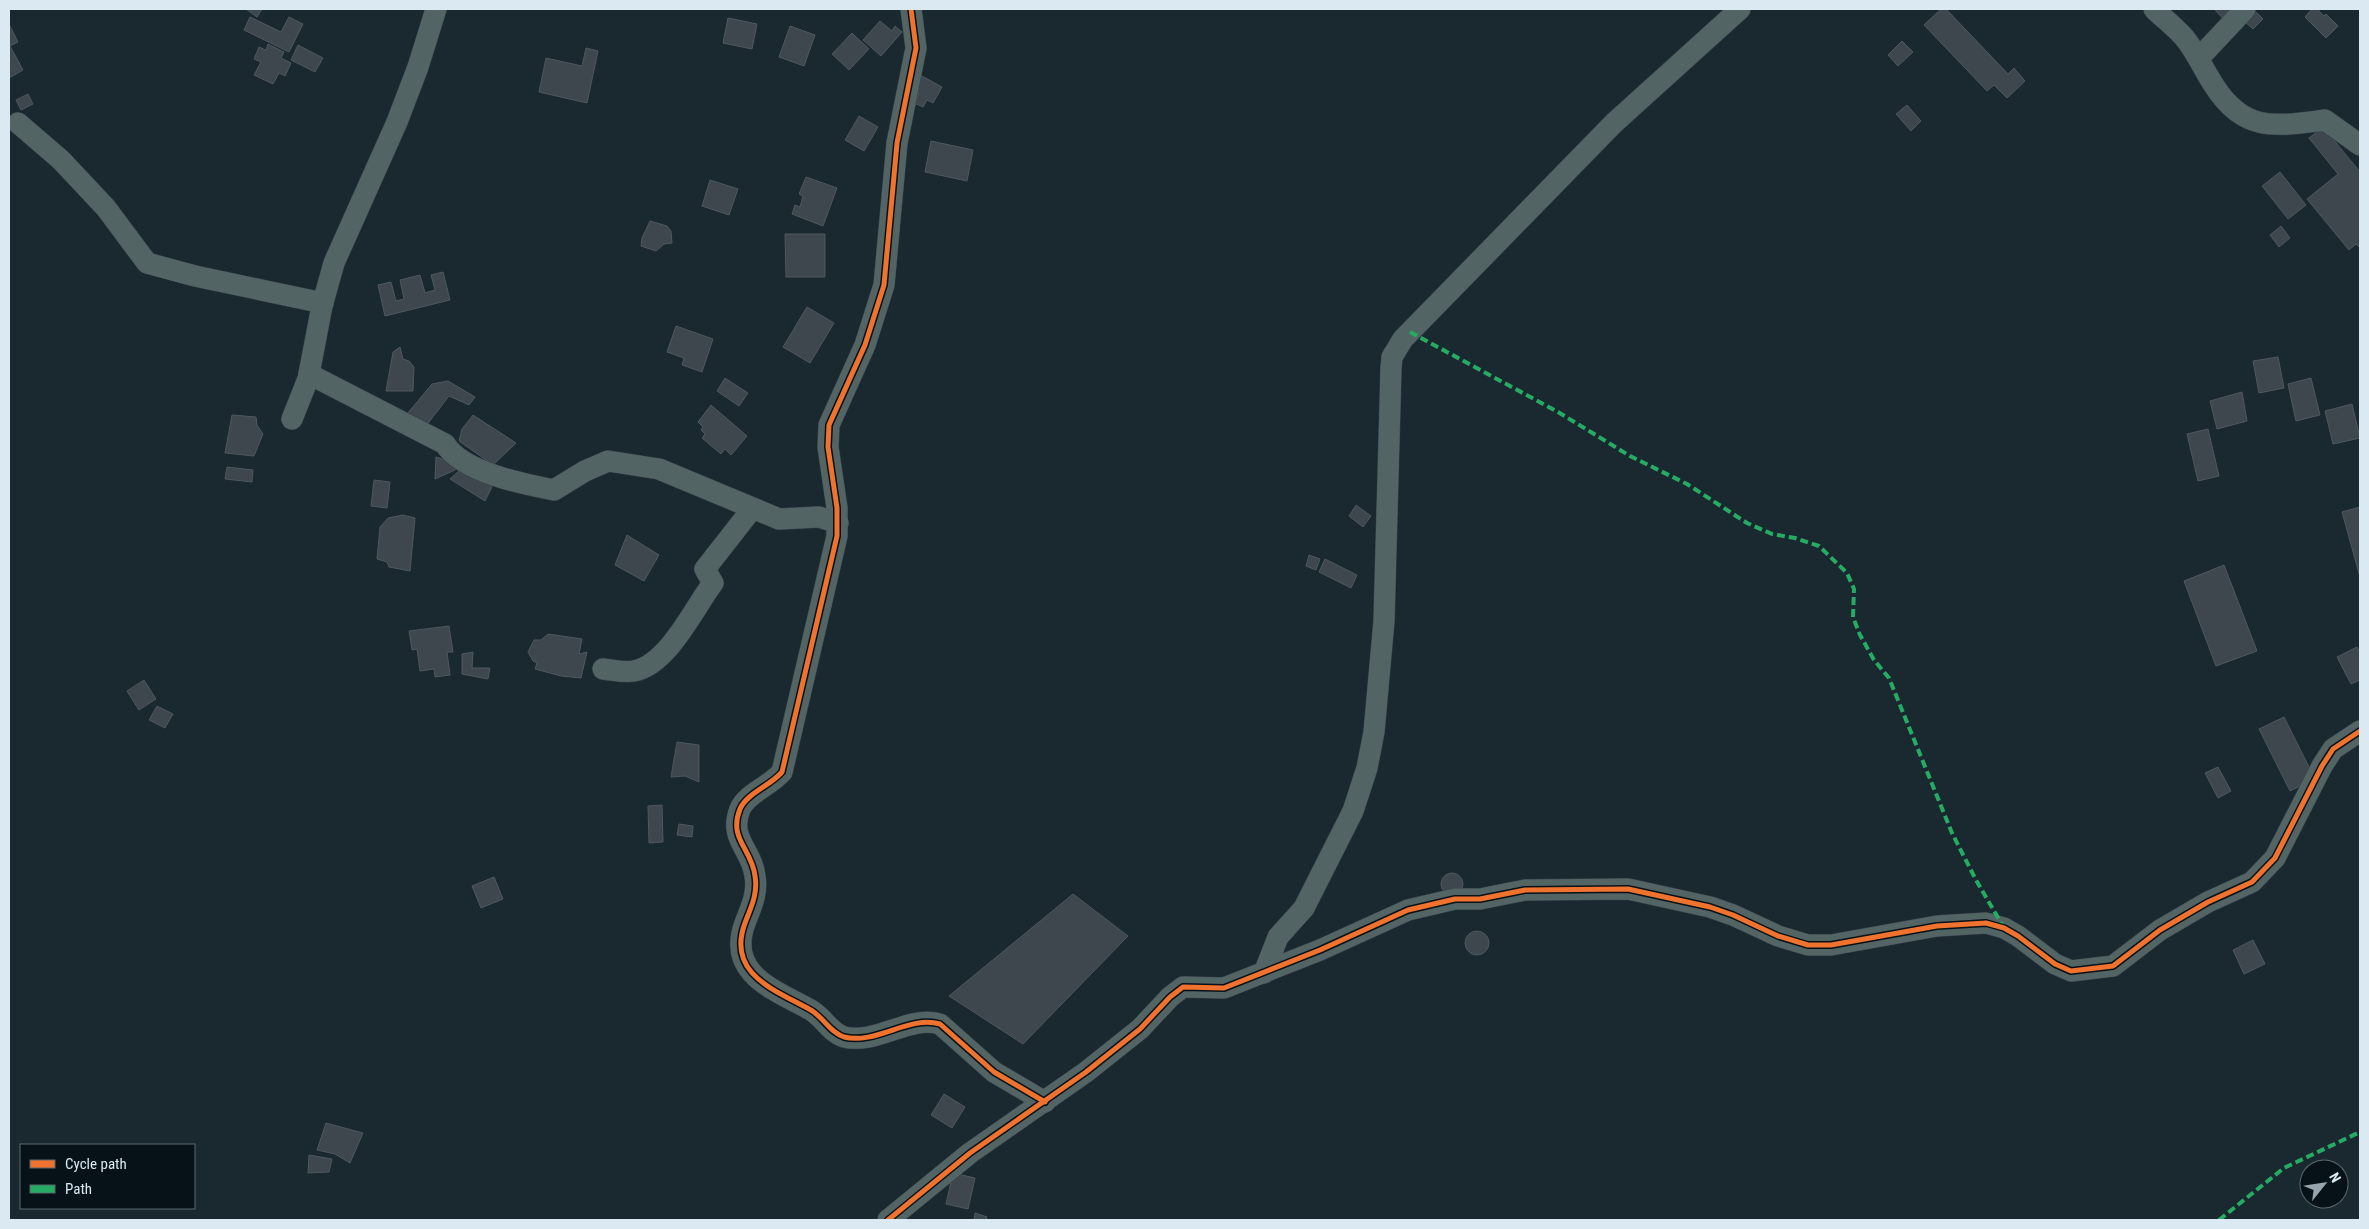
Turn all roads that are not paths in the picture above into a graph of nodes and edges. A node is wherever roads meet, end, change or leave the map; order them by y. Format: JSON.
{"nodes":[{"id":1,"x":436,"y":9,"type":"edge"},
{"id":2,"x":911,"y":9,"type":"edge"},
{"id":3,"x":1740,"y":9,"type":"edge"},
{"id":4,"x":2154,"y":9,"type":"edge"},
{"id":5,"x":2245,"y":9,"type":"edge"},
{"id":6,"x":2199,"y":58,"type":"junction"},
{"id":7,"x":18,"y":123,"type":"dead end"},
{"id":8,"x":2360,"y":145,"type":"edge"},
{"id":9,"x":323,"y":304,"type":"junction"},
{"id":10,"x":309,"y":374,"type":"junction"},
{"id":11,"x":292,"y":419,"type":"dead end"},
{"id":12,"x":752,"y":509,"type":"junction"},
{"id":13,"x":838,"y":523,"type":"junction"},
{"id":14,"x":603,"y":669,"type":"dead end"},
{"id":15,"x":2360,"y":731,"type":"edge"},
{"id":16,"x":1264,"y":973,"type":"junction"},
{"id":17,"x":1045,"y":1102,"type":"junction"},
{"id":18,"x":913,"y":1212,"type":"edge"},
{"id":19,"x":888,"y":1220,"type":"edge"}],
"edges":[{"from":1,"to":9,"type":"street"},
{"from":2,"to":13,"type":"street"},
{"from":3,"to":16,"type":"street"},
{"from":4,"to":6,"type":"street"},
{"from":5,"to":6,"type":"street"},
{"from":6,"to":8,"type":"street"},
{"from":7,"to":9,"type":"street"},
{"from":9,"to":10,"type":"street"},
{"from":10,"to":11,"type":"street"},
{"from":10,"to":12,"type":"street"},
{"from":12,"to":13,"type":"street"},
{"from":12,"to":14,"type":"street"},
{"from":13,"to":17,"type":"street"},
{"from":15,"to":16,"type":"street"},
{"from":16,"to":17,"type":"street"},
{"from":17,"to":18,"type":"street"},
{"from":18,"to":19,"type":"street"}]}
